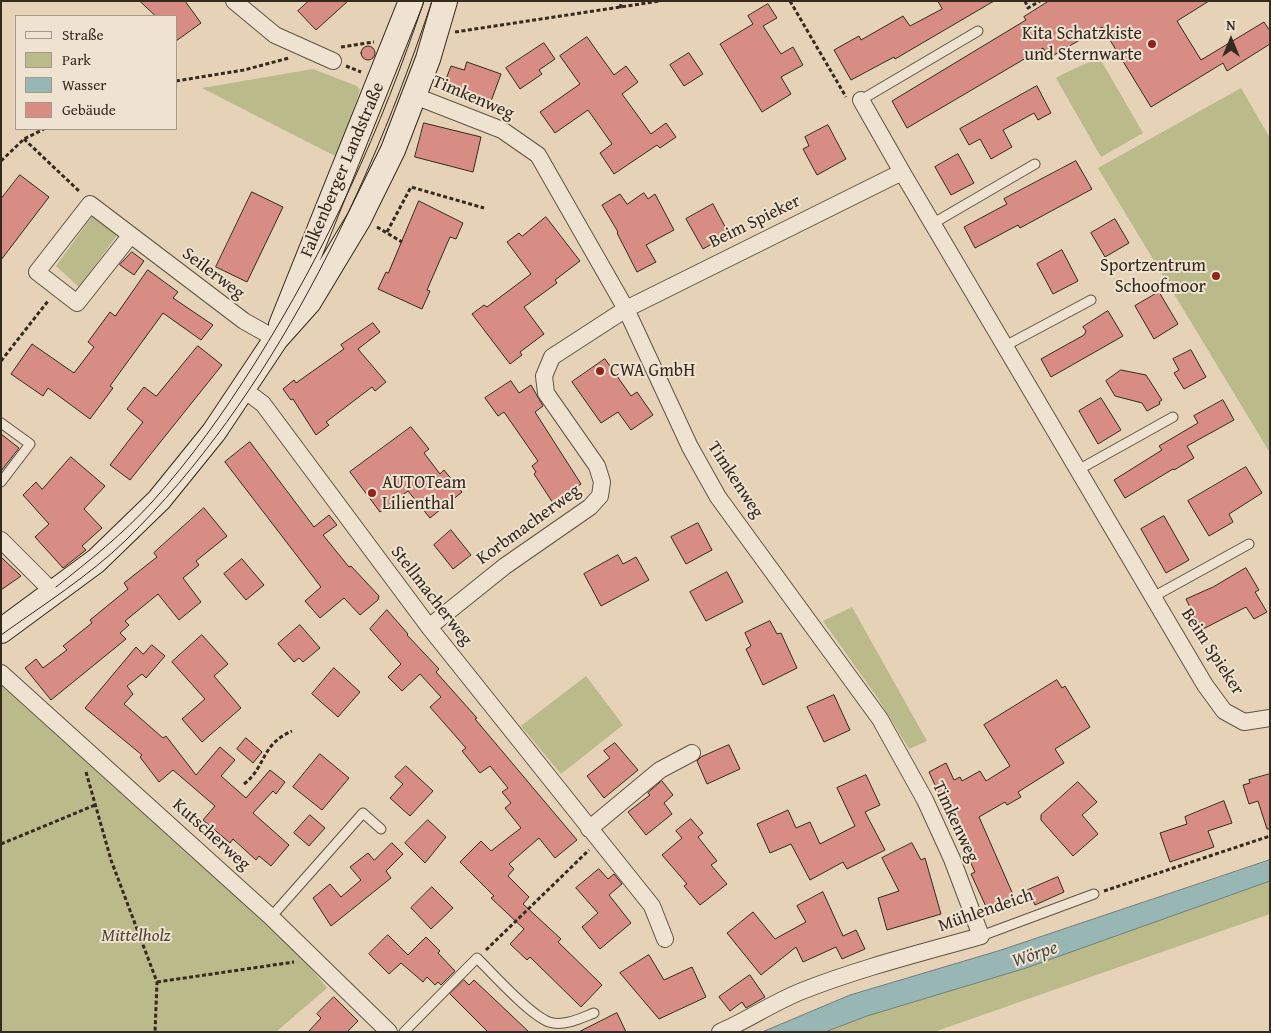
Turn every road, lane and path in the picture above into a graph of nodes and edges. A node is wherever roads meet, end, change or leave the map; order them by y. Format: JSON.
{"nodes":[{"id":1,"x":234,"y":1,"type":"edge"},
{"id":2,"x":411,"y":1,"type":"edge"},
{"id":3,"x":445,"y":1,"type":"edge"},
{"id":4,"x":622,"y":1,"type":"edge"},
{"id":5,"x":660,"y":1,"type":"edge"},
{"id":6,"x":790,"y":1,"type":"edge"},
{"id":7,"x":1025,"y":1,"type":"edge"},
{"id":8,"x":1040,"y":1,"type":"edge"},
{"id":9,"x":620,"y":8,"type":"junction"},
{"id":10,"x":978,"y":31,"type":"dead end"},
{"id":11,"x":445,"y":33,"type":"dead end"},
{"id":12,"x":378,"y":42,"type":"dead end"},
{"id":13,"x":312,"y":52,"type":"junction"},
{"id":14,"x":334,"y":61,"type":"joint"},
{"id":15,"x":365,"y":74,"type":"dead end"},
{"id":16,"x":178,"y":81,"type":"edge"},
{"id":17,"x":415,"y":96,"type":"junction"},
{"id":18,"x":861,"y":100,"type":"junction"},
{"id":19,"x":42,"y":130,"type":"edge"},
{"id":20,"x":24,"y":139,"type":"junction"},
{"id":21,"x":1,"y":161,"type":"edge"},
{"id":22,"x":1035,"y":164,"type":"dead end"},
{"id":23,"x":902,"y":172,"type":"junction"},
{"id":24,"x":90,"y":204,"type":"junction"},
{"id":25,"x":484,"y":208,"type":"dead end"},
{"id":26,"x":932,"y":224,"type":"junction"},
{"id":27,"x":373,"y":226,"type":"dead end"},
{"id":28,"x":387,"y":232,"type":"junction"},
{"id":29,"x":130,"y":236,"type":"junction"},
{"id":30,"x":402,"y":242,"type":"dead end"},
{"id":31,"x":57,"y":288,"type":"junction"},
{"id":32,"x":1091,"y":300,"type":"dead end"},
{"id":33,"x":626,"y":309,"type":"junction"},
{"id":34,"x":276,"y":339,"type":"junction"},
{"id":35,"x":1005,"y":346,"type":"junction"},
{"id":36,"x":1,"y":361,"type":"edge"},
{"id":37,"x":243,"y":388,"type":"junction"},
{"id":38,"x":1173,"y":417,"type":"dead end"},
{"id":39,"x":1,"y":423,"type":"edge"},
{"id":40,"x":1078,"y":470,"type":"junction"},
{"id":41,"x":1,"y":482,"type":"edge"},
{"id":42,"x":1,"y":540,"type":"edge"},
{"id":43,"x":1249,"y":544,"type":"dead end"},
{"id":44,"x":54,"y":593,"type":"junction"},
{"id":45,"x":1153,"y":597,"type":"junction"},
{"id":46,"x":429,"y":627,"type":"junction"},
{"id":47,"x":1,"y":630,"type":"edge"},
{"id":48,"x":1,"y":673,"type":"edge"},
{"id":49,"x":1270,"y":718,"type":"edge"},
{"id":50,"x":292,"y":731,"type":"dead end"},
{"id":51,"x":84,"y":748,"type":"junction"},
{"id":52,"x":692,"y":753,"type":"dead end"},
{"id":53,"x":244,"y":784,"type":"dead end"},
{"id":54,"x":95,"y":805,"type":"junction"},
{"id":55,"x":381,"y":829,"type":"dead end"},
{"id":56,"x":594,"y":835,"type":"junction"},
{"id":57,"x":1270,"y":836,"type":"edge"},
{"id":58,"x":1,"y":844,"type":"edge"},
{"id":59,"x":1094,"y":894,"type":"joint"},
{"id":60,"x":271,"y":917,"type":"junction"},
{"id":61,"x":981,"y":936,"type":"junction"},
{"id":62,"x":665,"y":939,"type":"dead end"},
{"id":63,"x":477,"y":958,"type":"junction"},
{"id":64,"x":316,"y":959,"type":"junction"},
{"id":65,"x":157,"y":982,"type":"junction"},
{"id":66,"x":594,"y":1013,"type":"dead end"},
{"id":67,"x":155,"y":1032,"type":"edge"},
{"id":68,"x":389,"y":1032,"type":"edge"},
{"id":69,"x":404,"y":1032,"type":"edge"},
{"id":70,"x":720,"y":1032,"type":"edge"}],
"edges":[{"from":1,"to":13,"type":"street"},
{"from":2,"to":34,"type":"street","name":"Falkenberger Landstraße"},
{"from":3,"to":17,"type":"street","name":"Falkenberger Landstraße"},
{"from":4,"to":9,"type":"path"},
{"from":5,"to":9,"type":"path"},
{"from":6,"to":18,"type":"path"},
{"from":7,"to":8,"type":"path"},
{"from":9,"to":11,"type":"path"},
{"from":10,"to":18,"type":"lane"},
{"from":12,"to":13,"type":"path"},
{"from":13,"to":14,"type":"street"},
{"from":13,"to":16,"type":"path"},
{"from":14,"to":15,"type":"path"},
{"from":17,"to":33,"type":"street","name":"Timkenweg"},
{"from":17,"to":34,"type":"street","name":"Falkenberger Landstraße"},
{"from":18,"to":23,"type":"street","name":"Beim Spieker"},
{"from":19,"to":20,"type":"path"},
{"from":20,"to":21,"type":"path"},
{"from":20,"to":24,"type":"path"},
{"from":22,"to":26,"type":"lane"},
{"from":23,"to":26,"type":"street","name":"Beim Spieker"},
{"from":23,"to":33,"type":"street","name":"Beim Spieker"},
{"from":24,"to":29,"type":"street","name":"Seilerweg"},
{"from":24,"to":31,"type":"street"},
{"from":25,"to":28,"type":"path"},
{"from":26,"to":35,"type":"street","name":"Beim Spieker"},
{"from":27,"to":28,"type":"path"},
{"from":28,"to":30,"type":"path"},
{"from":29,"to":31,"type":"street"},
{"from":29,"to":34,"type":"street","name":"Seilerweg"},
{"from":31,"to":36,"type":"path"},
{"from":32,"to":35,"type":"lane"},
{"from":33,"to":46,"type":"street","name":"Korbmacherweg"},
{"from":33,"to":61,"type":"street","name":"Timkenweg"},
{"from":34,"to":37,"type":"street","name":"Falkenberger Landstraße"},
{"from":35,"to":40,"type":"street","name":"Beim Spieker"},
{"from":37,"to":44,"type":"street","name":"Falkenberger Landstraße"},
{"from":37,"to":46,"type":"street","name":"Stellmacherweg"},
{"from":38,"to":40,"type":"lane"},
{"from":39,"to":41,"type":"lane"},
{"from":40,"to":45,"type":"street","name":"Beim Spieker"},
{"from":42,"to":44,"type":"street"},
{"from":43,"to":45,"type":"lane"},
{"from":44,"to":47,"type":"street","name":"Falkenberger Landstraße"},
{"from":45,"to":49,"type":"street","name":"Beim Spieker"},
{"from":46,"to":56,"type":"street","name":"Stellmacherweg"},
{"from":48,"to":51,"type":"street","name":"Kutscherweg"},
{"from":50,"to":53,"type":"path"},
{"from":51,"to":54,"type":"path"},
{"from":51,"to":60,"type":"street","name":"Kutscherweg"},
{"from":52,"to":56,"type":"street"},
{"from":54,"to":58,"type":"path"},
{"from":54,"to":65,"type":"path"},
{"from":55,"to":60,"type":"lane"},
{"from":56,"to":62,"type":"street","name":"Stellmacherweg"},
{"from":56,"to":63,"type":"path"},
{"from":57,"to":59,"type":"path"},
{"from":59,"to":61,"type":"lane","name":"Mühlendeich"},
{"from":60,"to":64,"type":"street","name":"Kutscherweg"},
{"from":61,"to":70,"type":"street","name":"Mühlendeich"},
{"from":63,"to":66,"type":"lane"},
{"from":63,"to":69,"type":"lane"},
{"from":64,"to":65,"type":"path"},
{"from":64,"to":68,"type":"street","name":"Kutscherweg"},
{"from":65,"to":67,"type":"path"}]}
